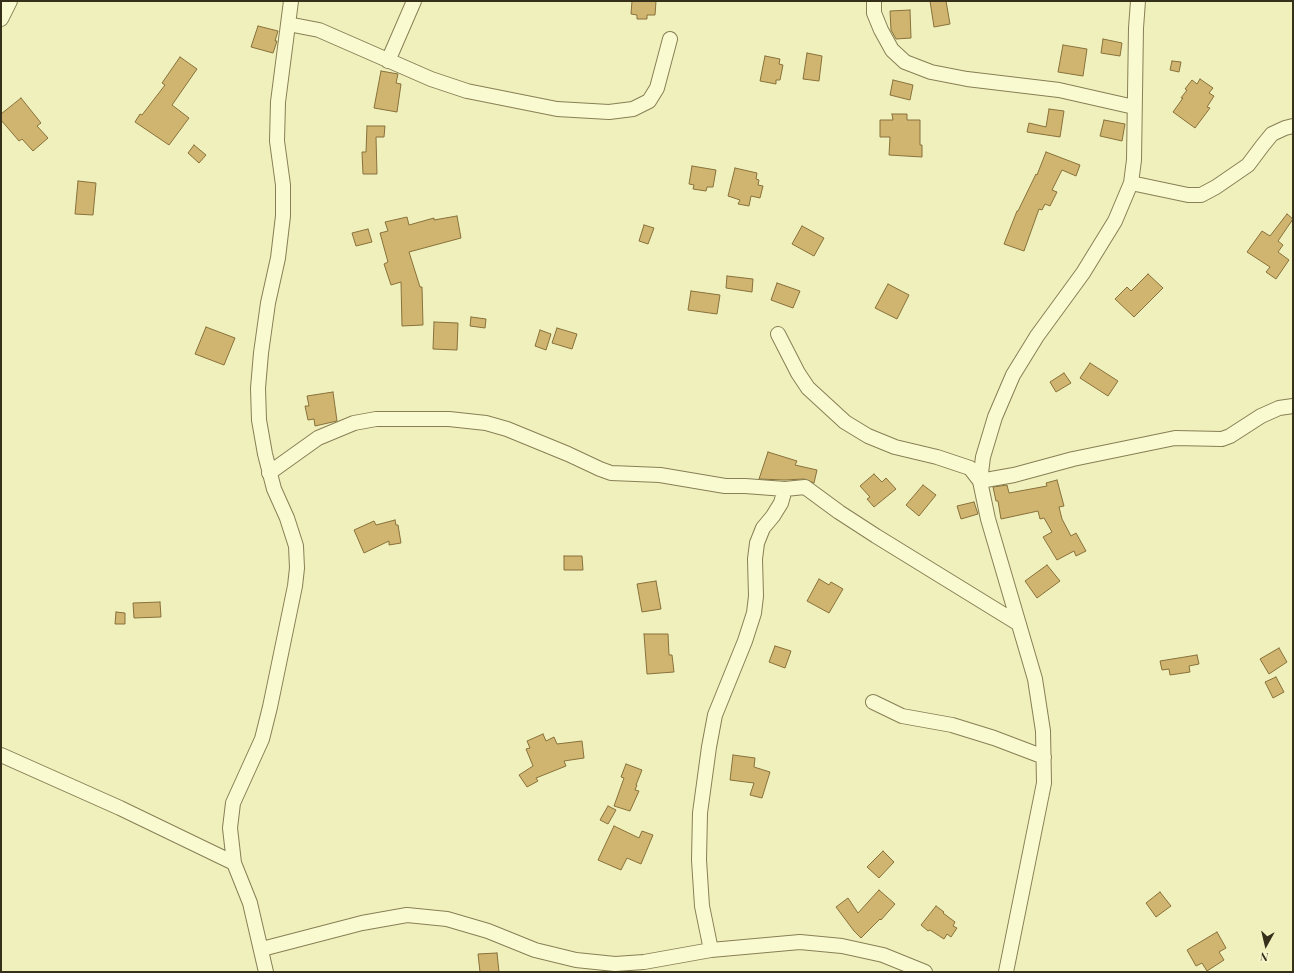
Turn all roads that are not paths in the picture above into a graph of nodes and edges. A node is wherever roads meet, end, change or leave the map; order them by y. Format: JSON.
{"nodes":[{"id":1,"x":10,"y":1,"type":"edge"},
{"id":2,"x":291,"y":1,"type":"edge"},
{"id":3,"x":414,"y":1,"type":"edge"},
{"id":4,"x":874,"y":1,"type":"edge"},
{"id":5,"x":1138,"y":1,"type":"edge"},
{"id":6,"x":1,"y":19,"type":"edge"},
{"id":7,"x":288,"y":24,"type":"junction"},
{"id":8,"x":670,"y":39,"type":"dead end"},
{"id":9,"x":388,"y":61,"type":"junction"},
{"id":10,"x":1134,"y":107,"type":"junction"},
{"id":11,"x":1293,"y":126,"type":"edge"},
{"id":12,"x":1131,"y":183,"type":"junction"},
{"id":13,"x":778,"y":334,"type":"dead end"},
{"id":14,"x":1293,"y":406,"type":"edge"},
{"id":15,"x":269,"y":473,"type":"junction"},
{"id":16,"x":980,"y":481,"type":"junction"},
{"id":17,"x":784,"y":489,"type":"junction"},
{"id":18,"x":1019,"y":624,"type":"junction"},
{"id":19,"x":873,"y":702,"type":"dead end"},
{"id":20,"x":1,"y":755,"type":"edge"},
{"id":21,"x":1044,"y":757,"type":"junction"},
{"id":22,"x":234,"y":863,"type":"junction"},
{"id":23,"x":262,"y":949,"type":"junction"},
{"id":24,"x":711,"y":950,"type":"junction"},
{"id":25,"x":266,"y":972,"type":"edge"},
{"id":26,"x":925,"y":972,"type":"edge"},
{"id":27,"x":1006,"y":972,"type":"edge"}],
"edges":[{"from":1,"to":6,"type":"street"},
{"from":2,"to":7,"type":"street"},
{"from":3,"to":9,"type":"street"},
{"from":4,"to":10,"type":"street"},
{"from":5,"to":10,"type":"street"},
{"from":7,"to":9,"type":"street"},
{"from":7,"to":15,"type":"street"},
{"from":8,"to":9,"type":"street"},
{"from":10,"to":12,"type":"street"},
{"from":11,"to":12,"type":"street"},
{"from":12,"to":16,"type":"street"},
{"from":13,"to":16,"type":"street"},
{"from":14,"to":16,"type":"street"},
{"from":15,"to":17,"type":"street"},
{"from":15,"to":22,"type":"street"},
{"from":16,"to":18,"type":"street"},
{"from":17,"to":18,"type":"street"},
{"from":17,"to":24,"type":"street"},
{"from":18,"to":21,"type":"street"},
{"from":19,"to":21,"type":"street"},
{"from":20,"to":22,"type":"street"},
{"from":21,"to":27,"type":"street"},
{"from":22,"to":23,"type":"street"},
{"from":23,"to":24,"type":"street"},
{"from":23,"to":25,"type":"street"},
{"from":24,"to":26,"type":"street"}]}
